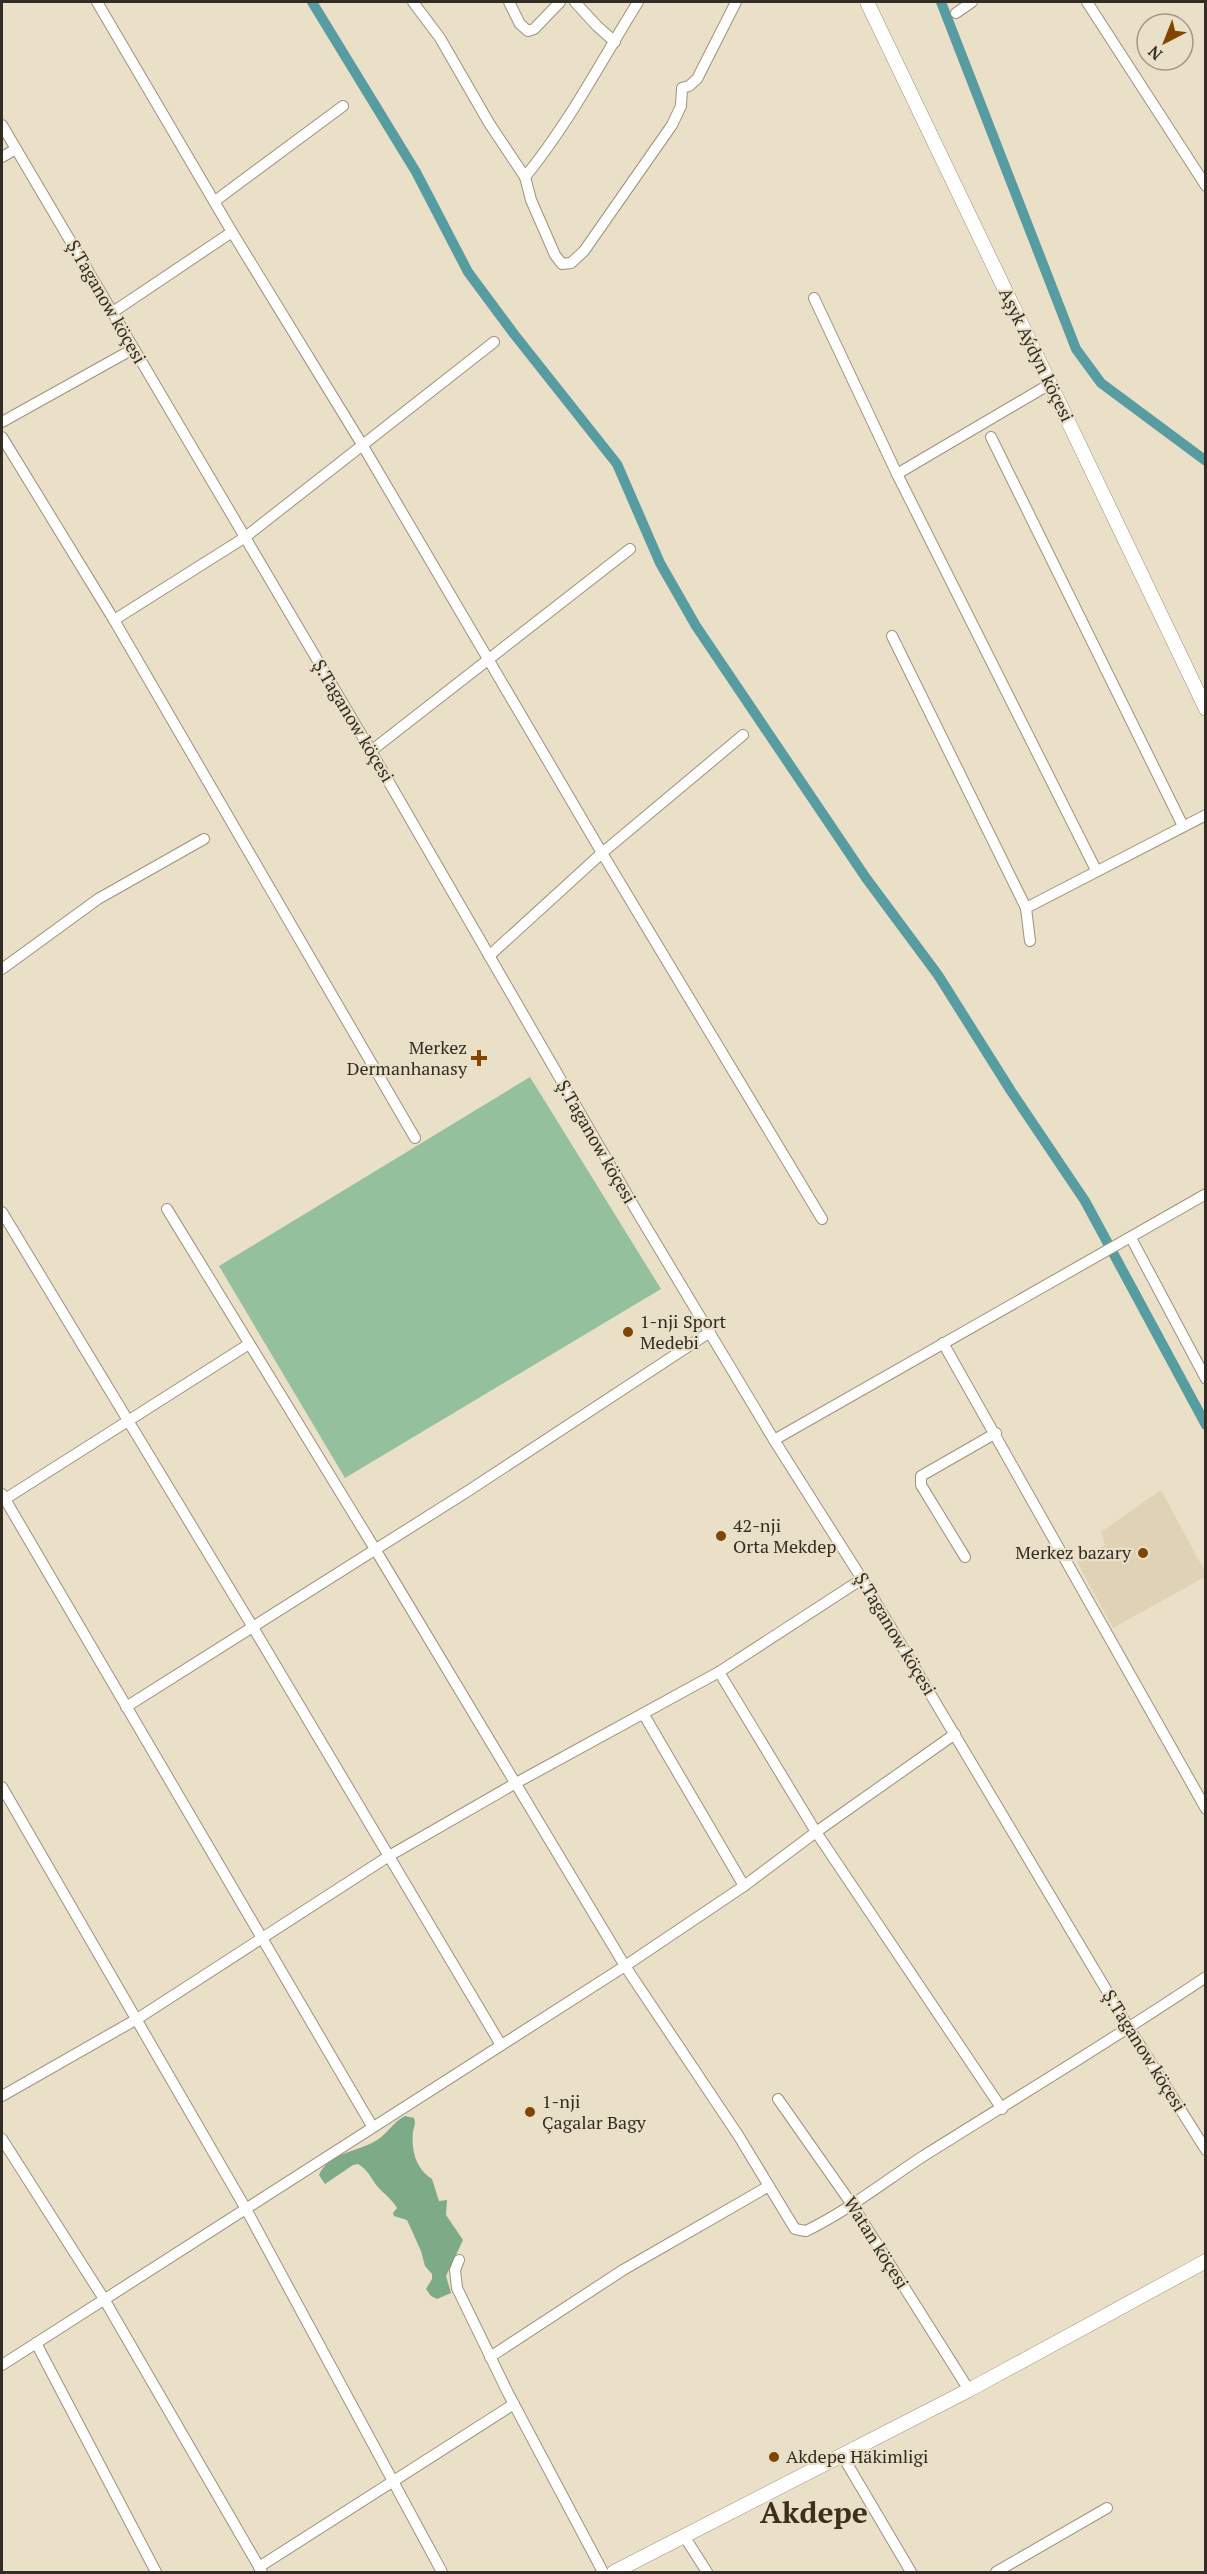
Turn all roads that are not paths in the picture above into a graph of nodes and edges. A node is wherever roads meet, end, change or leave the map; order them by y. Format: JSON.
{"nodes":[{"id":1,"x":97,"y":2,"type":"edge"},
{"id":2,"x":413,"y":2,"type":"edge"},
{"id":3,"x":509,"y":2,"type":"edge"},
{"id":4,"x":560,"y":2,"type":"edge"},
{"id":5,"x":575,"y":2,"type":"edge"},
{"id":6,"x":638,"y":2,"type":"edge"},
{"id":7,"x":736,"y":2,"type":"edge"},
{"id":8,"x":867,"y":2,"type":"edge"},
{"id":9,"x":972,"y":2,"type":"edge"},
{"id":10,"x":1087,"y":2,"type":"edge"},
{"id":11,"x":956,"y":13,"type":"dead end"},
{"id":12,"x":615,"y":42,"type":"junction"},
{"id":13,"x":343,"y":106,"type":"dead end"},
{"id":14,"x":2,"y":124,"type":"edge"},
{"id":15,"x":16,"y":149,"type":"junction"},
{"id":16,"x":2,"y":157,"type":"edge"},
{"id":17,"x":525,"y":177,"type":"junction"},
{"id":18,"x":1206,"y":186,"type":"edge"},
{"id":19,"x":215,"y":201,"type":"junction"},
{"id":20,"x":232,"y":232,"type":"junction"},
{"id":21,"x":814,"y":298,"type":"dead end"},
{"id":22,"x":112,"y":312,"type":"junction"},
{"id":23,"x":494,"y":342,"type":"dead end"},
{"id":24,"x":133,"y":349,"type":"junction"},
{"id":25,"x":1050,"y":384,"type":"junction"},
{"id":26,"x":2,"y":422,"type":"edge"},
{"id":27,"x":2,"y":437,"type":"edge"},
{"id":28,"x":991,"y":437,"type":"dead end"},
{"id":29,"x":363,"y":446,"type":"junction"},
{"id":30,"x":897,"y":474,"type":"junction"},
{"id":31,"x":244,"y":538,"type":"junction"},
{"id":32,"x":630,"y":549,"type":"dead end"},
{"id":33,"x":114,"y":620,"type":"junction"},
{"id":34,"x":891,"y":636,"type":"dead end"},
{"id":35,"x":489,"y":660,"type":"junction"},
{"id":36,"x":1206,"y":709,"type":"edge"},
{"id":37,"x":743,"y":735,"type":"dead end"},
{"id":38,"x":371,"y":751,"type":"junction"},
{"id":39,"x":1206,"y":814,"type":"edge"},
{"id":40,"x":1183,"y":826,"type":"junction"},
{"id":41,"x":204,"y":838,"type":"dead end"},
{"id":42,"x":602,"y":853,"type":"junction"},
{"id":43,"x":1096,"y":870,"type":"junction"},
{"id":44,"x":1026,"y":908,"type":"junction"},
{"id":45,"x":1030,"y":940,"type":"dead end"},
{"id":46,"x":489,"y":956,"type":"junction"},
{"id":47,"x":2,"y":969,"type":"edge"},
{"id":48,"x":415,"y":1138,"type":"dead end"},
{"id":49,"x":1206,"y":1194,"type":"edge"},
{"id":50,"x":167,"y":1209,"type":"dead end"},
{"id":51,"x":2,"y":1212,"type":"edge"},
{"id":52,"x":822,"y":1219,"type":"dead end"},
{"id":53,"x":1129,"y":1239,"type":"junction"},
{"id":54,"x":710,"y":1332,"type":"junction"},
{"id":55,"x":943,"y":1343,"type":"junction"},
{"id":56,"x":249,"y":1344,"type":"junction"},
{"id":57,"x":1206,"y":1379,"type":"edge"},
{"id":58,"x":127,"y":1420,"type":"junction"},
{"id":59,"x":996,"y":1433,"type":"junction"},
{"id":60,"x":774,"y":1440,"type":"junction"},
{"id":61,"x":3,"y":1498,"type":"edge"},
{"id":62,"x":375,"y":1549,"type":"junction"},
{"id":63,"x":965,"y":1557,"type":"dead end"},
{"id":64,"x":862,"y":1579,"type":"junction"},
{"id":65,"x":254,"y":1629,"type":"junction"},
{"id":66,"x":719,"y":1672,"type":"junction"},
{"id":67,"x":126,"y":1707,"type":"junction"},
{"id":68,"x":644,"y":1715,"type":"junction"},
{"id":69,"x":955,"y":1734,"type":"junction"},
{"id":70,"x":516,"y":1783,"type":"junction"},
{"id":71,"x":2,"y":1787,"type":"edge"},
{"id":72,"x":1206,"y":1809,"type":"edge"},
{"id":73,"x":816,"y":1832,"type":"junction"},
{"id":74,"x":389,"y":1856,"type":"junction"},
{"id":75,"x":744,"y":1886,"type":"junction"},
{"id":76,"x":262,"y":1936,"type":"junction"},
{"id":77,"x":625,"y":1966,"type":"junction"},
{"id":78,"x":1206,"y":1977,"type":"edge"},
{"id":79,"x":137,"y":2019,"type":"junction"},
{"id":80,"x":1129,"y":2028,"type":"junction"},
{"id":81,"x":501,"y":2045,"type":"junction"},
{"id":82,"x":2,"y":2096,"type":"edge"},
{"id":83,"x":778,"y":2098,"type":"dead end"},
{"id":84,"x":1002,"y":2109,"type":"junction"},
{"id":85,"x":372,"y":2126,"type":"junction"},
{"id":86,"x":2,"y":2139,"type":"edge"},
{"id":87,"x":1206,"y":2150,"type":"edge"},
{"id":88,"x":769,"y":2186,"type":"junction"},
{"id":89,"x":853,"y":2206,"type":"junction"},
{"id":90,"x":246,"y":2209,"type":"junction"},
{"id":91,"x":459,"y":2260,"type":"dead end"},
{"id":92,"x":1206,"y":2261,"type":"edge"},
{"id":93,"x":104,"y":2299,"type":"junction"},
{"id":94,"x":36,"y":2343,"type":"junction"},
{"id":95,"x":490,"y":2357,"type":"junction"},
{"id":96,"x":2,"y":2365,"type":"edge"},
{"id":97,"x":969,"y":2391,"type":"junction"},
{"id":98,"x":514,"y":2404,"type":"junction"},
{"id":99,"x":843,"y":2455,"type":"junction"},
{"id":100,"x":394,"y":2483,"type":"junction"},
{"id":101,"x":1107,"y":2508,"type":"dead end"},
{"id":102,"x":684,"y":2536,"type":"junction"},
{"id":103,"x":258,"y":2570,"type":"edge"},
{"id":104,"x":156,"y":2572,"type":"edge"},
{"id":105,"x":442,"y":2572,"type":"edge"},
{"id":106,"x":603,"y":2572,"type":"edge"},
{"id":107,"x":614,"y":2572,"type":"edge"},
{"id":108,"x":707,"y":2572,"type":"edge"},
{"id":109,"x":911,"y":2572,"type":"edge"},
{"id":110,"x":996,"y":2572,"type":"edge"}],
"edges":[{"from":1,"to":19,"type":"street"},
{"from":2,"to":17,"type":"street"},
{"from":3,"to":4,"type":"street"},
{"from":5,"to":12,"type":"street"},
{"from":6,"to":12,"type":"street"},
{"from":7,"to":17,"type":"street"},
{"from":8,"to":25,"type":"main road","name":"Aşyk Aýdyn köçesi"},
{"from":9,"to":11,"type":"street"},
{"from":10,"to":18,"type":"street"},
{"from":12,"to":17,"type":"street"},
{"from":13,"to":19,"type":"street"},
{"from":14,"to":15,"type":"street","name":"Ş.Taganow köçesi"},
{"from":15,"to":16,"type":"street"},
{"from":15,"to":22,"type":"street","name":"Ş.Taganow köçesi"},
{"from":19,"to":20,"type":"street"},
{"from":20,"to":22,"type":"street"},
{"from":20,"to":29,"type":"street"},
{"from":21,"to":30,"type":"street"},
{"from":22,"to":24,"type":"street","name":"Ş.Taganow köçesi"},
{"from":23,"to":29,"type":"street"},
{"from":24,"to":26,"type":"street"},
{"from":24,"to":31,"type":"street","name":"Ş.Taganow köçesi"},
{"from":25,"to":30,"type":"street"},
{"from":25,"to":36,"type":"main road","name":"Aşyk Aýdyn köçesi"},
{"from":27,"to":33,"type":"street"},
{"from":28,"to":40,"type":"street"},
{"from":29,"to":31,"type":"street"},
{"from":29,"to":35,"type":"street"},
{"from":30,"to":43,"type":"street"},
{"from":31,"to":33,"type":"street"},
{"from":31,"to":38,"type":"street","name":"Ş.Taganow köçesi"},
{"from":32,"to":35,"type":"street"},
{"from":33,"to":48,"type":"street"},
{"from":34,"to":44,"type":"street"},
{"from":35,"to":38,"type":"street"},
{"from":35,"to":42,"type":"street"},
{"from":37,"to":42,"type":"street"},
{"from":38,"to":46,"type":"street","name":"Ş.Taganow köçesi"},
{"from":39,"to":40,"type":"street"},
{"from":40,"to":43,"type":"street"},
{"from":41,"to":47,"type":"street"},
{"from":42,"to":46,"type":"street"},
{"from":42,"to":52,"type":"street"},
{"from":43,"to":44,"type":"street"},
{"from":44,"to":45,"type":"street"},
{"from":46,"to":54,"type":"street","name":"Ş.Taganow köçesi"},
{"from":49,"to":53,"type":"street"},
{"from":50,"to":56,"type":"street"},
{"from":51,"to":58,"type":"street"},
{"from":53,"to":55,"type":"street"},
{"from":53,"to":57,"type":"street"},
{"from":54,"to":60,"type":"street","name":"Ş.Taganow köçesi"},
{"from":54,"to":62,"type":"street"},
{"from":55,"to":59,"type":"street"},
{"from":55,"to":60,"type":"street"},
{"from":56,"to":58,"type":"street"},
{"from":56,"to":62,"type":"street"},
{"from":58,"to":61,"type":"street"},
{"from":58,"to":65,"type":"street"},
{"from":59,"to":63,"type":"street"},
{"from":59,"to":72,"type":"street"},
{"from":60,"to":64,"type":"street","name":"Ş.Taganow köçesi"},
{"from":61,"to":67,"type":"street"},
{"from":62,"to":65,"type":"street"},
{"from":62,"to":70,"type":"street"},
{"from":64,"to":66,"type":"street"},
{"from":64,"to":69,"type":"street","name":"Ş.Taganow köçesi"},
{"from":65,"to":67,"type":"street"},
{"from":65,"to":74,"type":"street"},
{"from":66,"to":68,"type":"street"},
{"from":66,"to":73,"type":"street"},
{"from":67,"to":76,"type":"street"},
{"from":68,"to":70,"type":"street"},
{"from":68,"to":75,"type":"street"},
{"from":69,"to":73,"type":"street"},
{"from":69,"to":80,"type":"street","name":"Ş.Taganow köçesi"},
{"from":70,"to":74,"type":"street"},
{"from":70,"to":77,"type":"street"},
{"from":71,"to":79,"type":"street"},
{"from":73,"to":75,"type":"street"},
{"from":73,"to":84,"type":"street"},
{"from":74,"to":76,"type":"street"},
{"from":74,"to":81,"type":"street"},
{"from":75,"to":77,"type":"street"},
{"from":76,"to":79,"type":"street"},
{"from":76,"to":85,"type":"street"},
{"from":77,"to":81,"type":"street"},
{"from":77,"to":88,"type":"street"},
{"from":78,"to":80,"type":"street"},
{"from":79,"to":82,"type":"street"},
{"from":79,"to":90,"type":"street"},
{"from":80,"to":84,"type":"street"},
{"from":80,"to":87,"type":"street","name":"Ş.Taganow köçesi"},
{"from":81,"to":85,"type":"street"},
{"from":83,"to":89,"type":"street","name":"Watan köçesi"},
{"from":84,"to":89,"type":"street"},
{"from":85,"to":90,"type":"street"},
{"from":86,"to":93,"type":"street"},
{"from":88,"to":89,"type":"street"},
{"from":88,"to":95,"type":"street"},
{"from":89,"to":97,"type":"street","name":"Watan köçesi"},
{"from":90,"to":93,"type":"street"},
{"from":90,"to":100,"type":"street"},
{"from":91,"to":95,"type":"street"},
{"from":92,"to":97,"type":"main road"},
{"from":93,"to":94,"type":"street"},
{"from":93,"to":103,"type":"street"},
{"from":94,"to":96,"type":"street"},
{"from":94,"to":104,"type":"street"},
{"from":95,"to":98,"type":"street"},
{"from":97,"to":99,"type":"main road"},
{"from":98,"to":100,"type":"street"},
{"from":98,"to":106,"type":"street"},
{"from":99,"to":102,"type":"main road"},
{"from":99,"to":109,"type":"street"},
{"from":100,"to":103,"type":"street"},
{"from":100,"to":105,"type":"street"},
{"from":101,"to":110,"type":"street"},
{"from":102,"to":107,"type":"main road"},
{"from":102,"to":108,"type":"street"}]}
